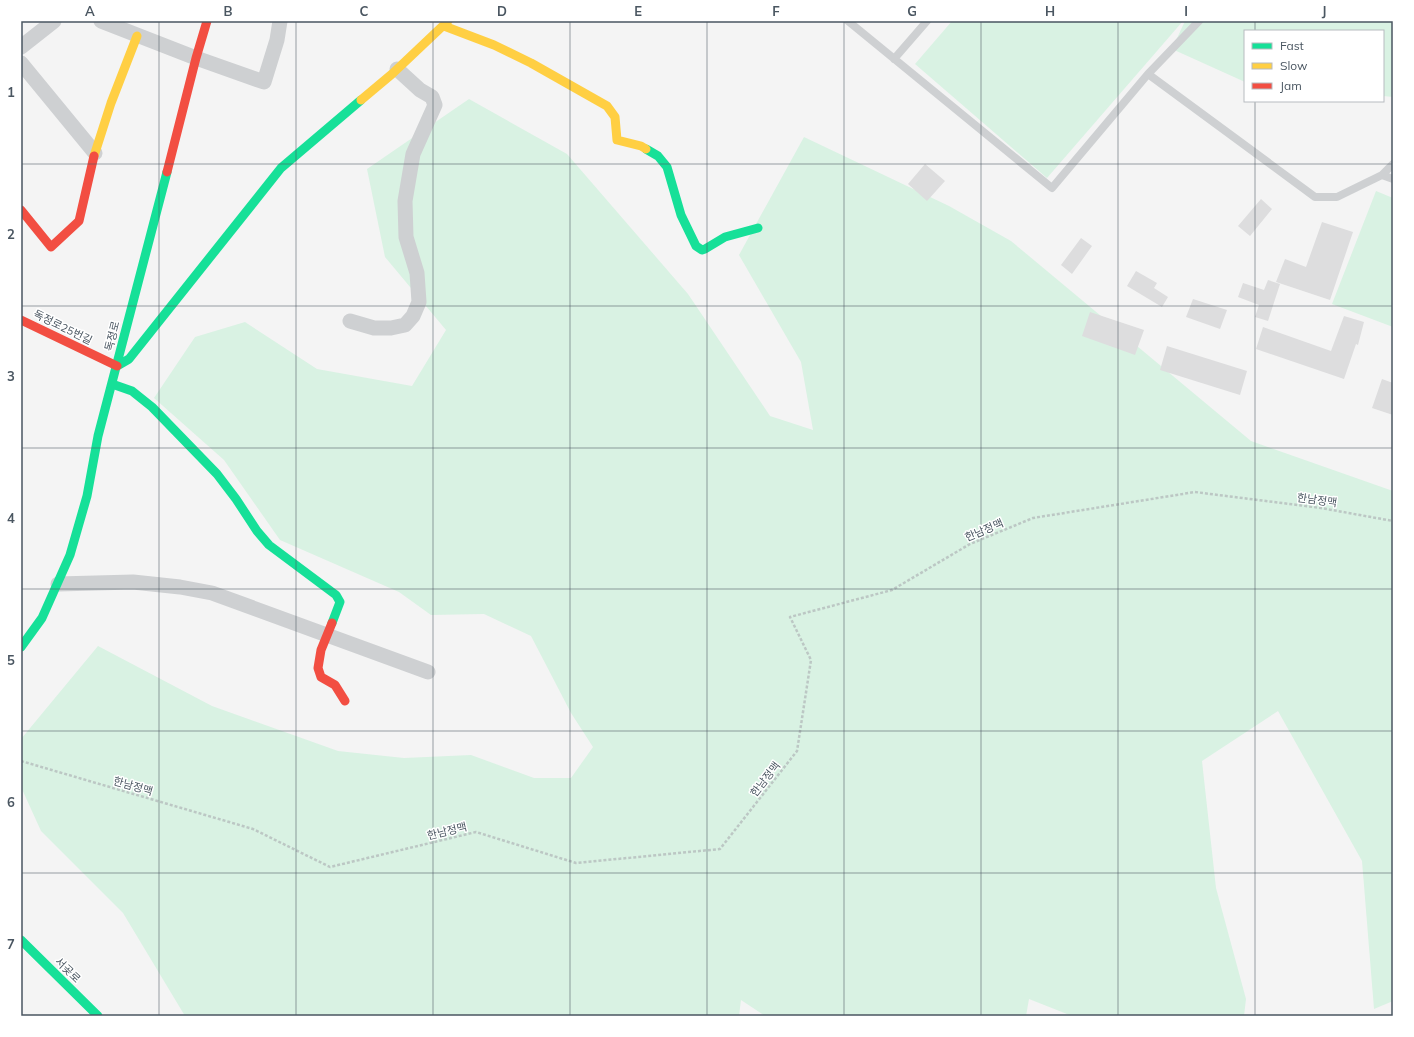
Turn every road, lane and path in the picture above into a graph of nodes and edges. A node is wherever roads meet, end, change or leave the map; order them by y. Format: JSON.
{"nodes":[{"id":1,"x":54,"y":21,"type":"edge"},
{"id":2,"x":101,"y":21,"type":"edge"},
{"id":3,"x":207,"y":21,"type":"edge"},
{"id":4,"x":280,"y":21,"type":"edge"},
{"id":5,"x":848,"y":21,"type":"edge"},
{"id":6,"x":927,"y":21,"type":"edge"},
{"id":7,"x":1199,"y":21,"type":"edge"},
{"id":8,"x":446,"y":23,"type":"edge"},
{"id":9,"x":137,"y":36,"type":"junction"},
{"id":10,"x":21,"y":47,"type":"edge"},
{"id":11,"x":196,"y":58,"type":"junction"},
{"id":12,"x":894,"y":59,"type":"junction"},
{"id":13,"x":21,"y":63,"type":"edge"},
{"id":14,"x":397,"y":68,"type":"junction"},
{"id":15,"x":1148,"y":74,"type":"junction"},
{"id":16,"x":95,"y":153,"type":"junction"},
{"id":17,"x":1393,"y":164,"type":"edge"},
{"id":18,"x":1382,"y":175,"type":"junction"},
{"id":19,"x":1393,"y":179,"type":"edge"},
{"id":20,"x":21,"y":210,"type":"edge"},
{"id":21,"x":758,"y":228,"type":"dead end"},
{"id":22,"x":21,"y":320,"type":"edge"},
{"id":23,"x":350,"y":321,"type":"dead end"},
{"id":24,"x":117,"y":366,"type":"junction"},
{"id":25,"x":112,"y":384,"type":"junction"},
{"id":26,"x":1393,"y":521,"type":"edge"},
{"id":27,"x":58,"y":584,"type":"junction"},
{"id":28,"x":327,"y":635,"type":"junction"},
{"id":29,"x":21,"y":648,"type":"edge"},
{"id":30,"x":428,"y":672,"type":"dead end"},
{"id":31,"x":345,"y":701,"type":"dead end"},
{"id":32,"x":21,"y":761,"type":"edge"},
{"id":33,"x":21,"y":940,"type":"edge"},
{"id":34,"x":98,"y":1016,"type":"edge"}],
"edges":[{"from":1,"to":10,"type":"street"},
{"from":2,"to":9,"type":"street"},
{"from":3,"to":11,"type":"street","name":"독정로"},
{"from":4,"to":11,"type":"street"},
{"from":5,"to":12,"type":"lane"},
{"from":6,"to":12,"type":"lane"},
{"from":7,"to":15,"type":"lane"},
{"from":8,"to":14,"type":"street"},
{"from":8,"to":21,"type":"street"},
{"from":9,"to":11,"type":"street"},
{"from":9,"to":16,"type":"street"},
{"from":11,"to":24,"type":"street","name":"독정로"},
{"from":12,"to":15,"type":"lane"},
{"from":13,"to":16,"type":"street"},
{"from":14,"to":23,"type":"street"},
{"from":14,"to":24,"type":"street"},
{"from":15,"to":18,"type":"lane"},
{"from":16,"to":20,"type":"street"},
{"from":17,"to":18,"type":"lane"},
{"from":18,"to":19,"type":"lane"},
{"from":22,"to":24,"type":"street","name":"독정로25번길"},
{"from":24,"to":25,"type":"street","name":"독정로"},
{"from":25,"to":27,"type":"street","name":"독정로"},
{"from":25,"to":28,"type":"street"},
{"from":26,"to":32,"type":"path","name":"한남정맥"},
{"from":27,"to":28,"type":"street"},
{"from":27,"to":29,"type":"street","name":"독정로"},
{"from":28,"to":30,"type":"street"},
{"from":28,"to":31,"type":"street"},
{"from":33,"to":34,"type":"street","name":"서곶로"}]}
